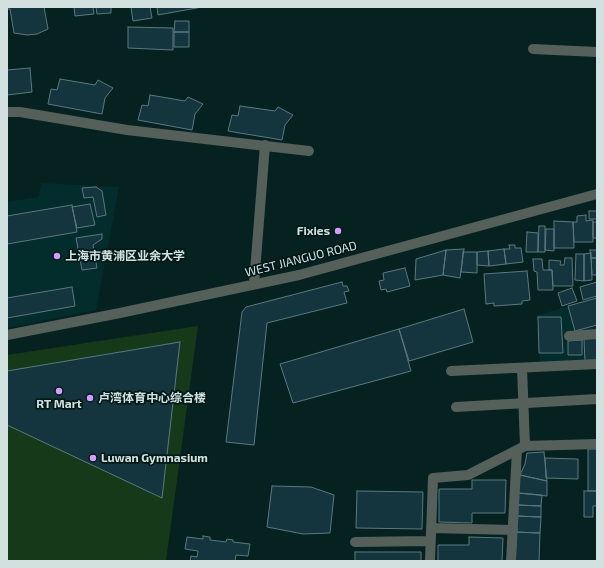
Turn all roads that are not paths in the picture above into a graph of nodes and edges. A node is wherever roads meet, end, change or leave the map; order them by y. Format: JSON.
{"nodes":[{"id":1,"x":533,"y":49,"type":"dead end"},
{"id":2,"x":597,"y":52,"type":"edge"},
{"id":3,"x":7,"y":112,"type":"edge"},
{"id":4,"x":265,"y":145,"type":"junction"},
{"id":5,"x":309,"y":151,"type":"dead end"},
{"id":6,"x":597,"y":194,"type":"edge"},
{"id":7,"x":254,"y":284,"type":"junction"},
{"id":8,"x":597,"y":334,"type":"edge"},
{"id":9,"x":7,"y":335,"type":"edge"},
{"id":10,"x":569,"y":336,"type":"dead end"},
{"id":11,"x":597,"y":364,"type":"edge"},
{"id":12,"x":522,"y":368,"type":"junction"},
{"id":13,"x":451,"y":371,"type":"dead end"},
{"id":14,"x":597,"y":399,"type":"edge"},
{"id":15,"x":524,"y":403,"type":"junction"},
{"id":16,"x":456,"y":407,"type":"dead end"},
{"id":17,"x":597,"y":444,"type":"edge"},
{"id":18,"x":521,"y":448,"type":"junction"},
{"id":19,"x":431,"y":528,"type":"junction"},
{"id":20,"x":513,"y":530,"type":"junction"},
{"id":21,"x":430,"y":541,"type":"junction"},
{"id":22,"x":355,"y":542,"type":"dead end"},
{"id":23,"x":430,"y":561,"type":"edge"},
{"id":24,"x":511,"y":561,"type":"edge"}],
"edges":[{"from":1,"to":2,"type":"street"},
{"from":3,"to":4,"type":"street"},
{"from":4,"to":5,"type":"street"},
{"from":4,"to":7,"type":"street"},
{"from":6,"to":7,"type":"street","name":"WEST JIANGUO ROAD"},
{"from":7,"to":9,"type":"street","name":"WEST JIANGUO ROAD"},
{"from":8,"to":10,"type":"street"},
{"from":11,"to":12,"type":"street"},
{"from":12,"to":13,"type":"street"},
{"from":12,"to":15,"type":"street"},
{"from":14,"to":15,"type":"street"},
{"from":15,"to":16,"type":"street"},
{"from":15,"to":18,"type":"street"},
{"from":17,"to":18,"type":"street"},
{"from":18,"to":19,"type":"street"},
{"from":18,"to":20,"type":"street"},
{"from":19,"to":20,"type":"street"},
{"from":19,"to":21,"type":"street"},
{"from":20,"to":24,"type":"street"},
{"from":21,"to":22,"type":"street"},
{"from":21,"to":23,"type":"street"}]}
